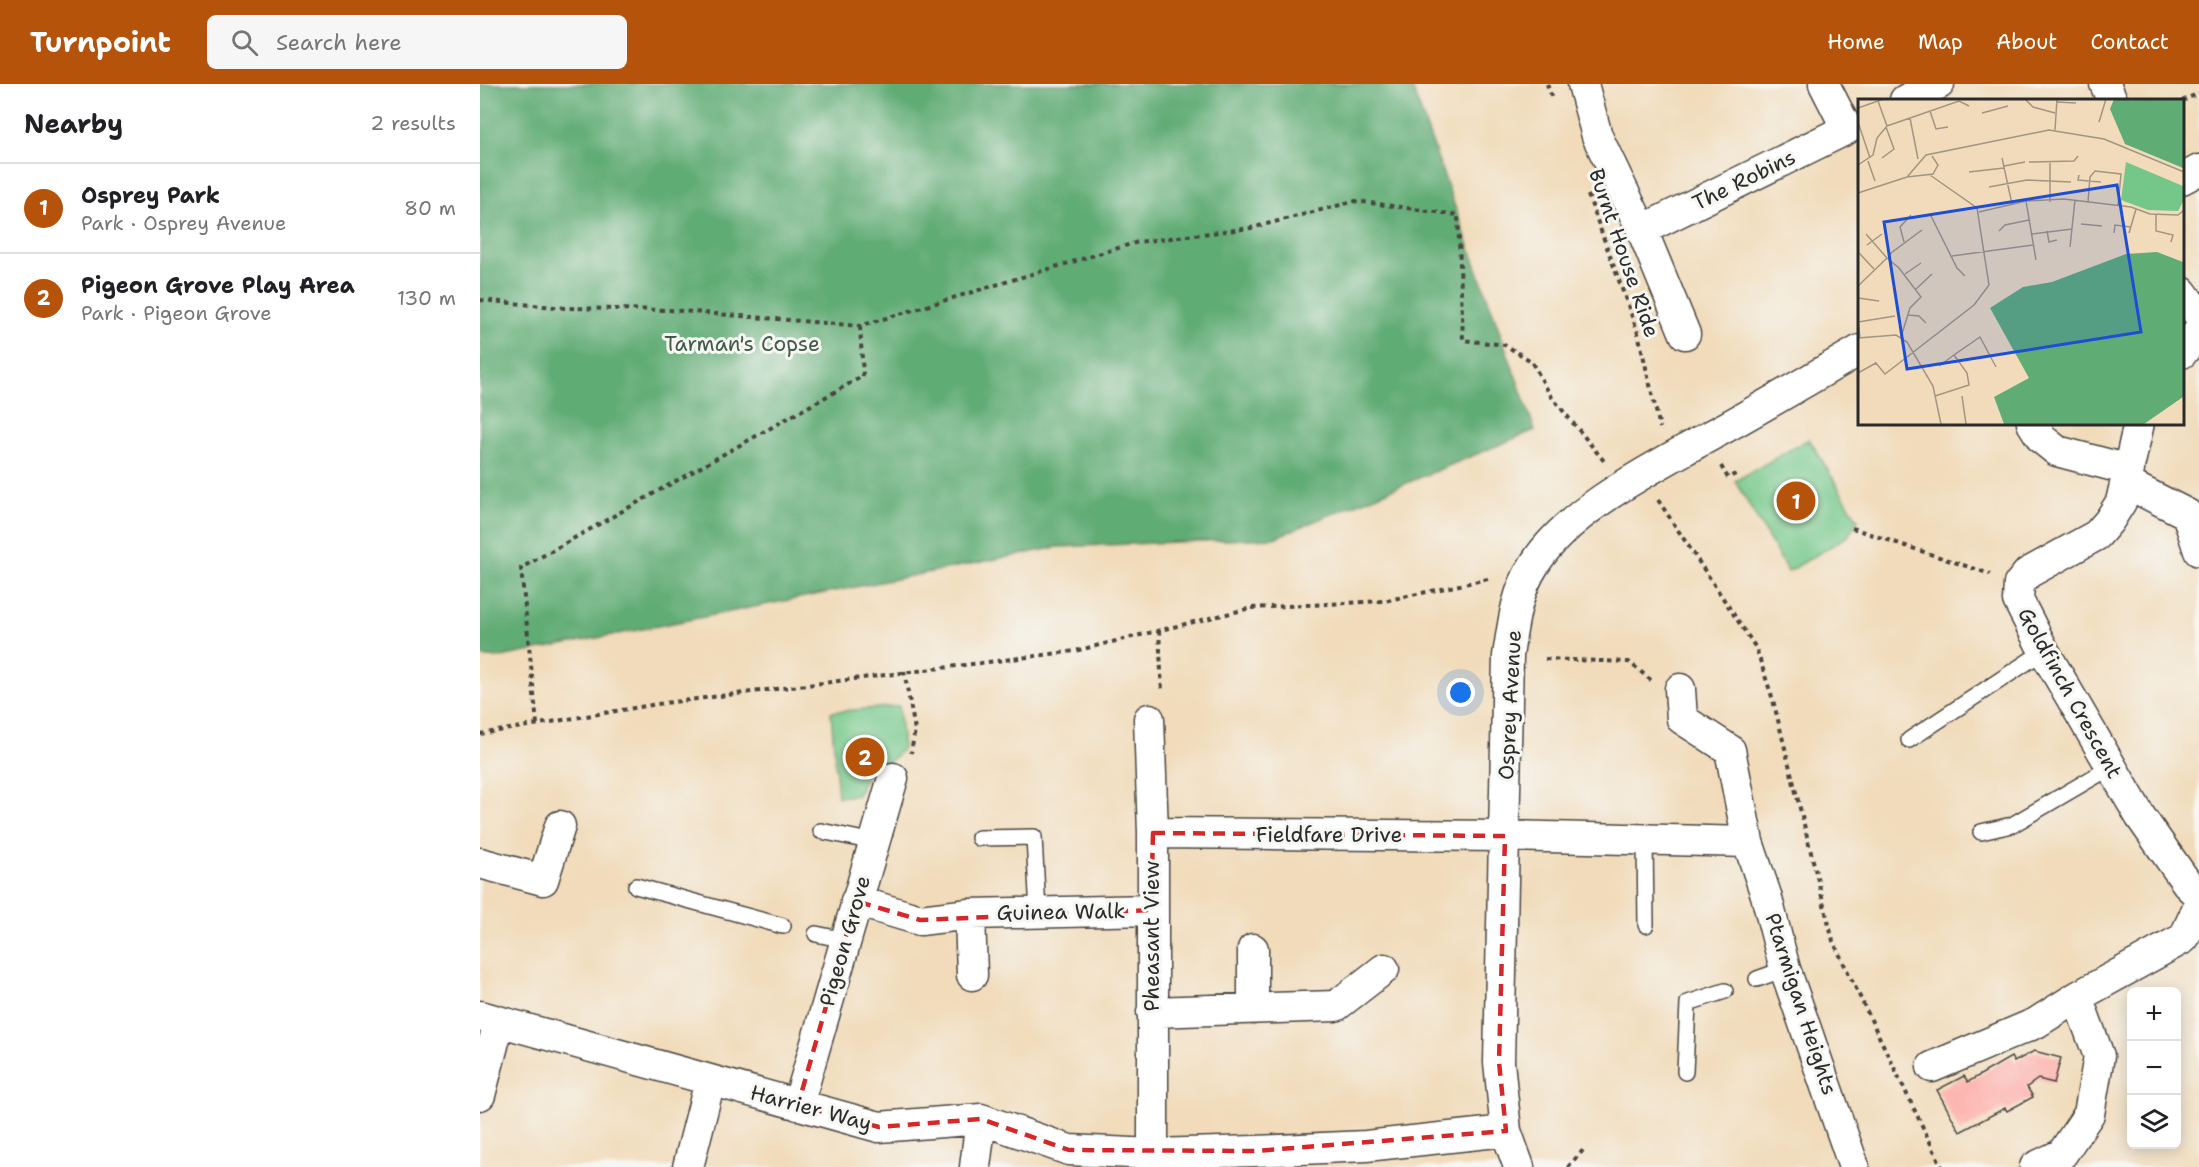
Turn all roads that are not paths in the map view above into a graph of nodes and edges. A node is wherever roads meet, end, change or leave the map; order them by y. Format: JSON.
{"nodes":[{"id":1,"x":1583,"y":84,"type":"edge"},
{"id":2,"x":1824,"y":84,"type":"edge"},
{"id":3,"x":1939,"y":84,"type":"edge"},
{"id":4,"x":2105,"y":84,"type":"edge"},
{"id":5,"x":1907,"y":99,"type":"edge"},
{"id":6,"x":2112,"y":99,"type":"edge"},
{"id":7,"x":1853,"y":125,"type":"edge"},
{"id":8,"x":2199,"y":170,"type":"edge"},
{"id":9,"x":2184,"y":178,"type":"edge"},
{"id":10,"x":1642,"y":230,"type":"junction"},
{"id":11,"x":2184,"y":295,"type":"edge"},
{"id":12,"x":2199,"y":315,"type":"edge"},
{"id":13,"x":2199,"y":331,"type":"edge"},
{"id":14,"x":1685,"y":334,"type":"dead end"},
{"id":15,"x":2184,"y":350,"type":"edge"},
{"id":16,"x":1858,"y":351,"type":"edge"},
{"id":17,"x":2033,"y":424,"type":"edge"},
{"id":18,"x":2139,"y":424,"type":"edge"},
{"id":19,"x":2128,"y":476,"type":"junction"},
{"id":20,"x":2199,"y":551,"type":"edge"},
{"id":21,"x":2044,"y":651,"type":"junction"},
{"id":22,"x":1680,"y":698,"type":"road end"},
{"id":23,"x":1149,"y":718,"type":"road end"},
{"id":24,"x":1909,"y":740,"type":"dead end"},
{"id":25,"x":2111,"y":767,"type":"junction"},
{"id":26,"x":893,"y":778,"type":"road end"},
{"id":27,"x":560,"y":826,"type":"dead end"},
{"id":28,"x":821,"y":831,"type":"dead end"},
{"id":29,"x":1981,"y":832,"type":"dead end"},
{"id":30,"x":1153,"y":833,"type":"junction"},
{"id":31,"x":1505,"y":836,"type":"junction"},
{"id":32,"x":979,"y":838,"type":"dead end"},
{"id":33,"x":1645,"y":839,"type":"junction"},
{"id":34,"x":874,"y":842,"type":"junction"},
{"id":35,"x":1748,"y":842,"type":"junction"},
{"id":36,"x":480,"y":863,"type":"edge"},
{"id":37,"x":636,"y":886,"type":"dead end"},
{"id":38,"x":2199,"y":896,"type":"edge"},
{"id":39,"x":856,"y":901,"type":"junction"},
{"id":40,"x":2199,"y":905,"type":"edge"},
{"id":41,"x":1151,"y":910,"type":"junction"},
{"id":42,"x":1038,"y":913,"type":"junction"},
{"id":43,"x":970,"y":914,"type":"junction"},
{"id":44,"x":1646,"y":925,"type":"dead end"},
{"id":45,"x":783,"y":926,"type":"dead end"},
{"id":46,"x":816,"y":934,"type":"dead end"},
{"id":47,"x":845,"y":940,"type":"junction"},
{"id":48,"x":1253,"y":949,"type":"dead end"},
{"id":49,"x":1384,"y":969,"type":"dead end"},
{"id":50,"x":1785,"y":969,"type":"junction"},
{"id":51,"x":972,"y":975,"type":"dead end"},
{"id":52,"x":1757,"y":979,"type":"dead end"},
{"id":53,"x":1725,"y":991,"type":"dead end"},
{"id":54,"x":2077,"y":997,"type":"junction"},
{"id":55,"x":1253,"y":1009,"type":"junction"},
{"id":56,"x":1152,"y":1012,"type":"junction"},
{"id":57,"x":490,"y":1019,"type":"edge"},
{"id":58,"x":1932,"y":1067,"type":"dead end"},
{"id":59,"x":1685,"y":1072,"type":"dead end"},
{"id":60,"x":710,"y":1081,"type":"junction"},
{"id":61,"x":480,"y":1095,"type":"edge"},
{"id":62,"x":798,"y":1105,"type":"junction"},
{"id":63,"x":981,"y":1119,"type":"junction"},
{"id":64,"x":1506,"y":1131,"type":"junction"},
{"id":65,"x":1153,"y":1154,"type":"junction"},
{"id":66,"x":1255,"y":1159,"type":"edge"},
{"id":67,"x":688,"y":1167,"type":"edge"},
{"id":68,"x":975,"y":1167,"type":"edge"},
{"id":69,"x":1519,"y":1167,"type":"edge"},
{"id":70,"x":1854,"y":1167,"type":"edge"},
{"id":71,"x":2035,"y":1167,"type":"edge"}],
"edges":[{"from":1,"to":10,"type":"street"},
{"from":2,"to":7,"type":"street","name":"The Robins"},
{"from":3,"to":5,"type":"street"},
{"from":4,"to":6,"type":"street"},
{"from":7,"to":10,"type":"street","name":"The Robins"},
{"from":8,"to":9,"type":"street"},
{"from":10,"to":14,"type":"street"},
{"from":11,"to":12,"type":"street"},
{"from":13,"to":15,"type":"street"},
{"from":16,"to":31,"type":"street","name":"Osprey Avenue"},
{"from":17,"to":19,"type":"street"},
{"from":18,"to":19,"type":"street","name":"Goldfinch Crescent"},
{"from":19,"to":20,"type":"street"},
{"from":19,"to":21,"type":"street","name":"Goldfinch Crescent"},
{"from":21,"to":24,"type":"lane"},
{"from":21,"to":25,"type":"street","name":"Goldfinch Crescent"},
{"from":22,"to":35,"type":"street","name":"Ptarmigan Heights"},
{"from":23,"to":30,"type":"street","name":"Pheasant View"},
{"from":25,"to":29,"type":"lane"},
{"from":25,"to":38,"type":"street","name":"Goldfinch Crescent"},
{"from":26,"to":34,"type":"street","name":"Pigeon Grove"},
{"from":27,"to":36,"type":"street"},
{"from":28,"to":34,"type":"lane"},
{"from":30,"to":31,"type":"street","name":"Fieldfare Drive"},
{"from":30,"to":41,"type":"street","name":"Pheasant View"},
{"from":31,"to":33,"type":"street"},
{"from":31,"to":64,"type":"street","name":"Osprey Avenue"},
{"from":32,"to":42,"type":"lane"},
{"from":33,"to":35,"type":"street"},
{"from":33,"to":44,"type":"lane"},
{"from":34,"to":39,"type":"street","name":"Pigeon Grove"},
{"from":35,"to":50,"type":"street","name":"Ptarmigan Heights"},
{"from":37,"to":45,"type":"lane"},
{"from":39,"to":43,"type":"street","name":"Guinea Walk"},
{"from":39,"to":47,"type":"street","name":"Pigeon Grove"},
{"from":40,"to":54,"type":"street"},
{"from":41,"to":42,"type":"street","name":"Guinea Walk"},
{"from":41,"to":56,"type":"street","name":"Pheasant View"},
{"from":42,"to":43,"type":"street","name":"Guinea Walk"},
{"from":43,"to":51,"type":"street","name":"Guinea Walk"},
{"from":46,"to":47,"type":"lane"},
{"from":47,"to":62,"type":"street","name":"Pigeon Grove"},
{"from":48,"to":55,"type":"street"},
{"from":49,"to":55,"type":"street"},
{"from":50,"to":52,"type":"lane"},
{"from":50,"to":70,"type":"street","name":"Ptarmigan Heights"},
{"from":53,"to":59,"type":"lane"},
{"from":54,"to":58,"type":"street"},
{"from":54,"to":71,"type":"street"},
{"from":55,"to":56,"type":"street"},
{"from":56,"to":65,"type":"street","name":"Pheasant View"},
{"from":57,"to":60,"type":"street","name":"Harrier Way"},
{"from":57,"to":61,"type":"street"},
{"from":60,"to":62,"type":"street","name":"Harrier Way"},
{"from":60,"to":67,"type":"street"},
{"from":62,"to":63,"type":"street","name":"Harrier Way"},
{"from":63,"to":65,"type":"street","name":"Harrier Way"},
{"from":63,"to":68,"type":"street"},
{"from":64,"to":66,"type":"street","name":"Harrier Way"},
{"from":64,"to":69,"type":"street","name":"Osprey Avenue"},
{"from":65,"to":66,"type":"street","name":"Harrier Way"}]}
